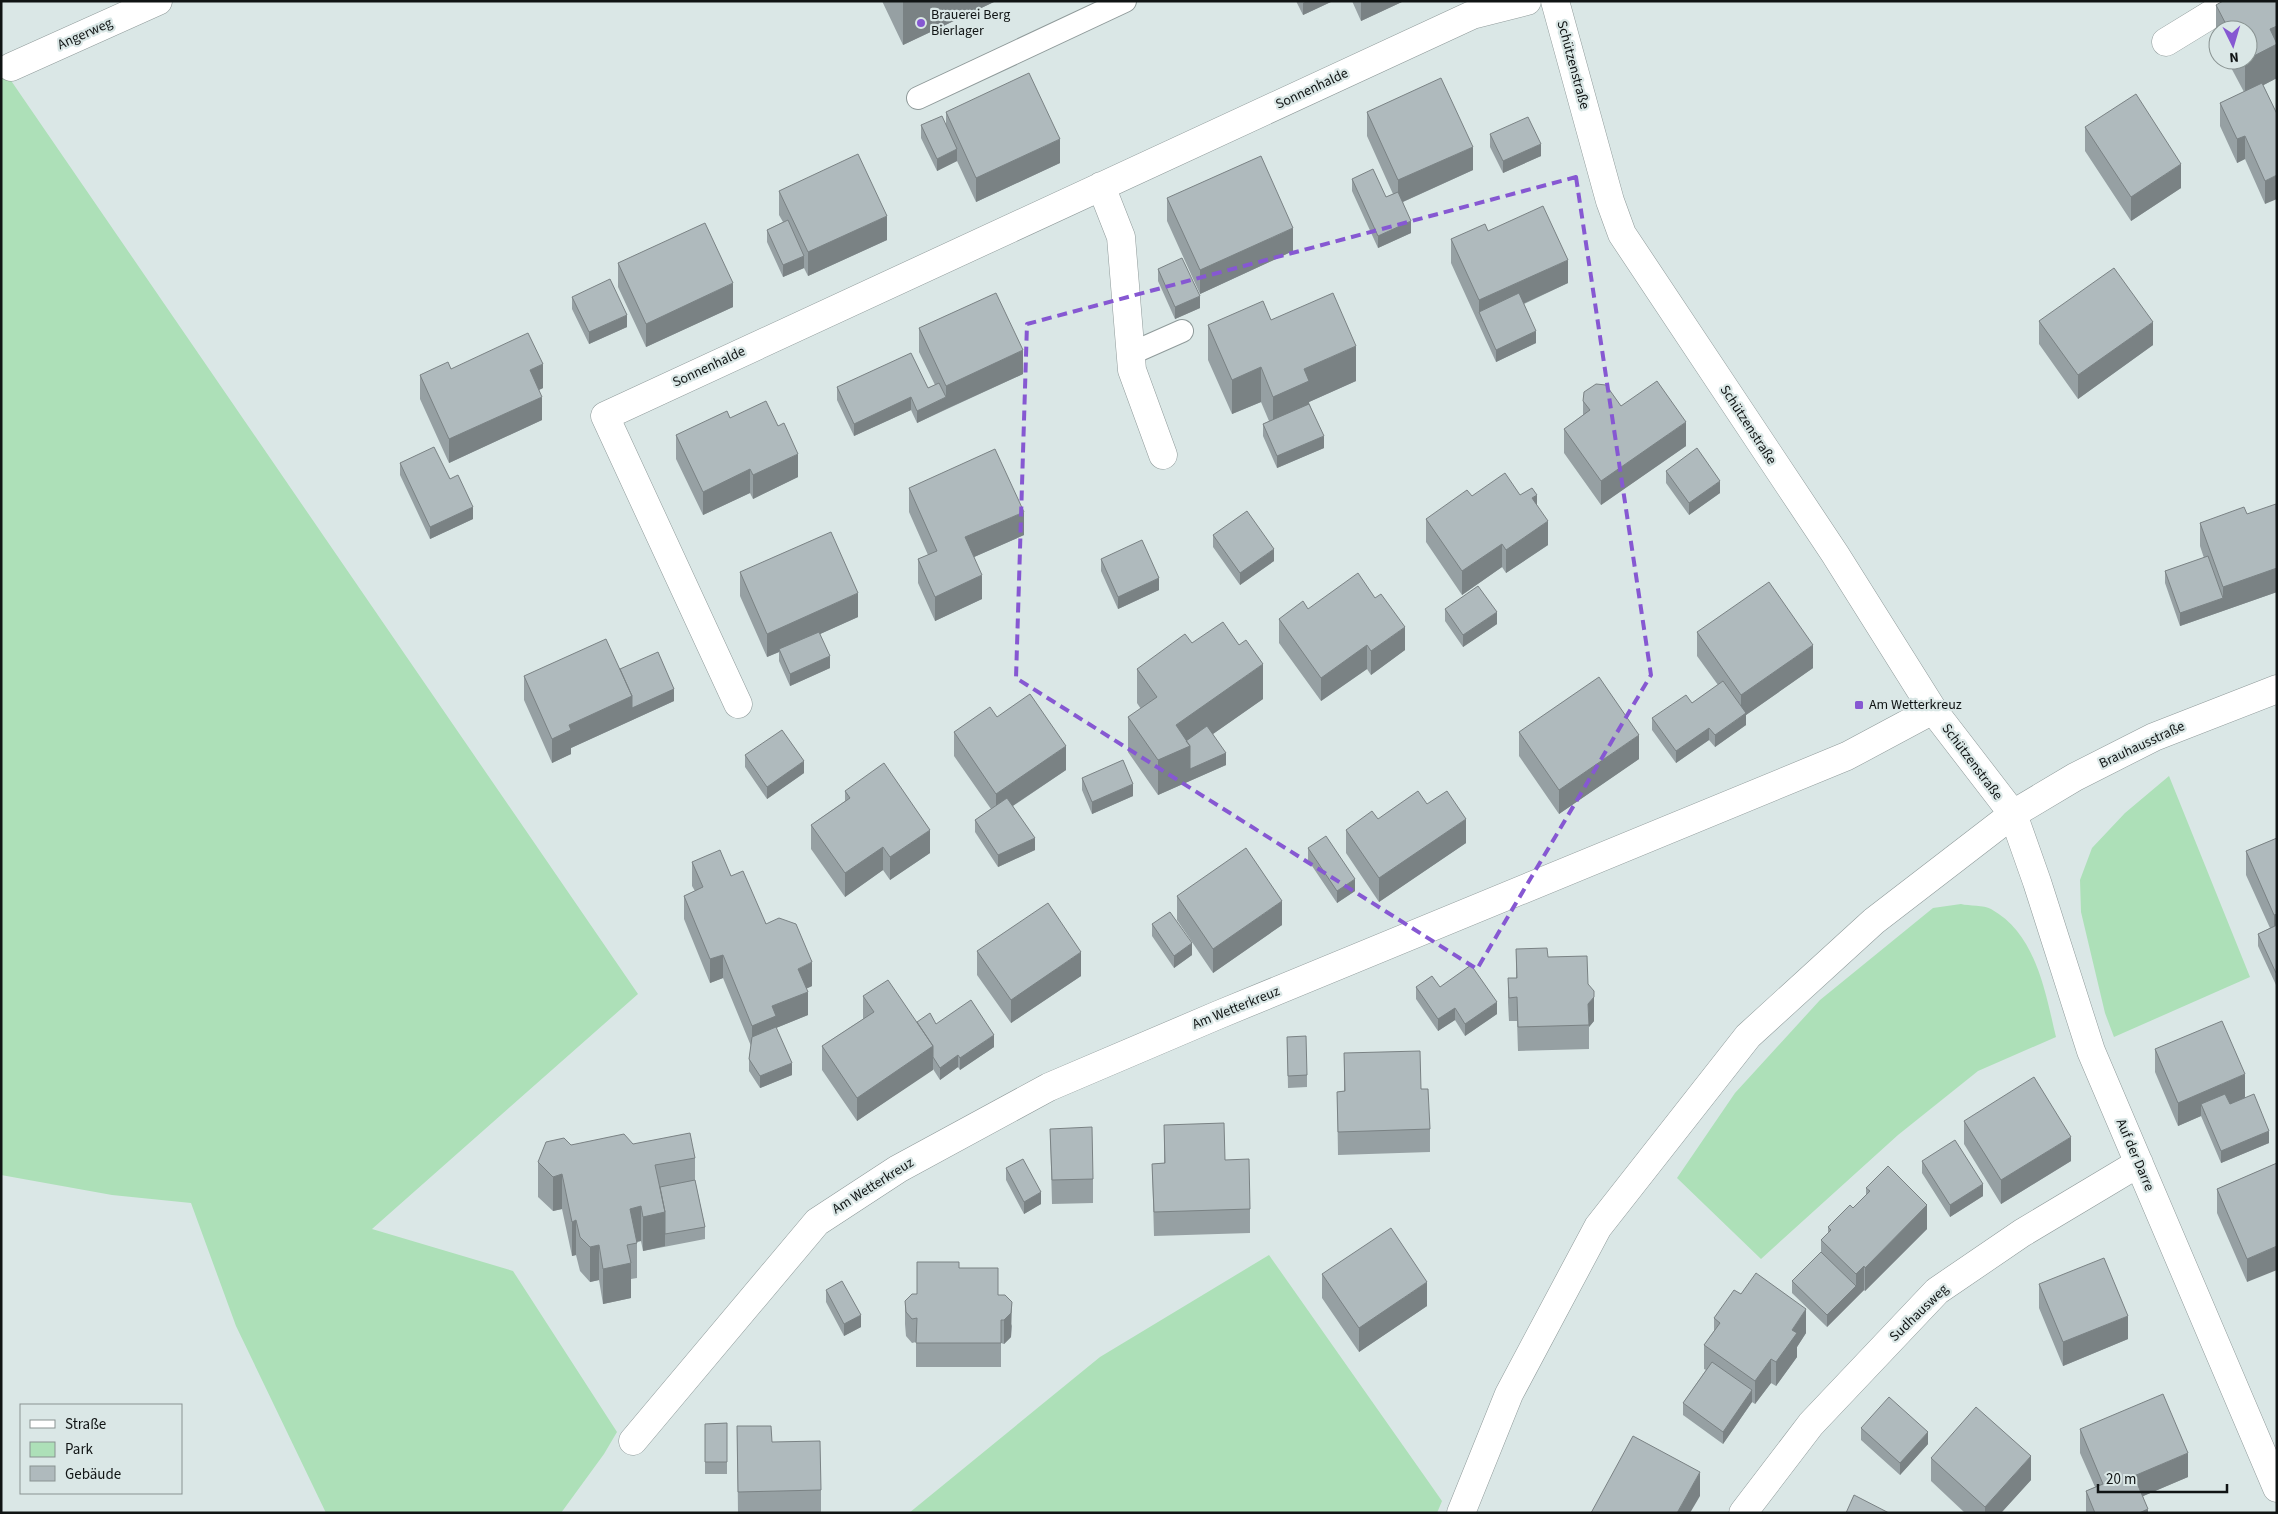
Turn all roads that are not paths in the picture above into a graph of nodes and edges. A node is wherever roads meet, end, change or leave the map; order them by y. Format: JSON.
{"nodes":[{"id":1,"x":158,"y":1,"type":"edge"},
{"id":2,"x":1125,"y":1,"type":"edge"},
{"id":3,"x":1527,"y":1,"type":"edge"},
{"id":4,"x":1555,"y":1,"type":"edge"},
{"id":5,"x":2233,"y":1,"type":"edge"},
{"id":6,"x":2166,"y":42,"type":"dead end"},
{"id":7,"x":11,"y":66,"type":"dead end"},
{"id":8,"x":918,"y":98,"type":"dead end"},
{"id":9,"x":1102,"y":186,"type":"junction"},
{"id":10,"x":1182,"y":331,"type":"dead end"},
{"id":11,"x":1130,"y":354,"type":"junction"},
{"id":12,"x":1163,"y":455,"type":"dead end"},
{"id":13,"x":2277,"y":689,"type":"edge"},
{"id":14,"x":738,"y":704,"type":"dead end"},
{"id":15,"x":1932,"y":710,"type":"junction"},
{"id":16,"x":2013,"y":814,"type":"junction"},
{"id":17,"x":2139,"y":1164,"type":"junction"},
{"id":18,"x":633,"y":1442,"type":"dead end"},
{"id":19,"x":2277,"y":1488,"type":"edge"},
{"id":20,"x":1461,"y":1513,"type":"edge"},
{"id":21,"x":1743,"y":1513,"type":"edge"}],
"edges":[{"from":1,"to":7,"type":"street","name":"Angerweg"},
{"from":2,"to":8,"type":"lane"},
{"from":3,"to":9,"type":"street","name":"Sonnenhalde"},
{"from":4,"to":15,"type":"street","name":"Schützenstraße"},
{"from":5,"to":6,"type":"street"},
{"from":9,"to":11,"type":"street"},
{"from":9,"to":14,"type":"street","name":"Sonnenhalde"},
{"from":10,"to":11,"type":"lane"},
{"from":11,"to":12,"type":"street"},
{"from":13,"to":16,"type":"street","name":"Brauhausstraße"},
{"from":15,"to":16,"type":"street","name":"Schützenstraße"},
{"from":15,"to":18,"type":"street","name":"Am Wetterkreuz"},
{"from":16,"to":17,"type":"street","name":"Auf der Darre"},
{"from":16,"to":20,"type":"street","name":"Brauhausstraße"},
{"from":17,"to":19,"type":"street","name":"Auf der Darre"},
{"from":17,"to":21,"type":"street","name":"Sudhausweg"}]}
